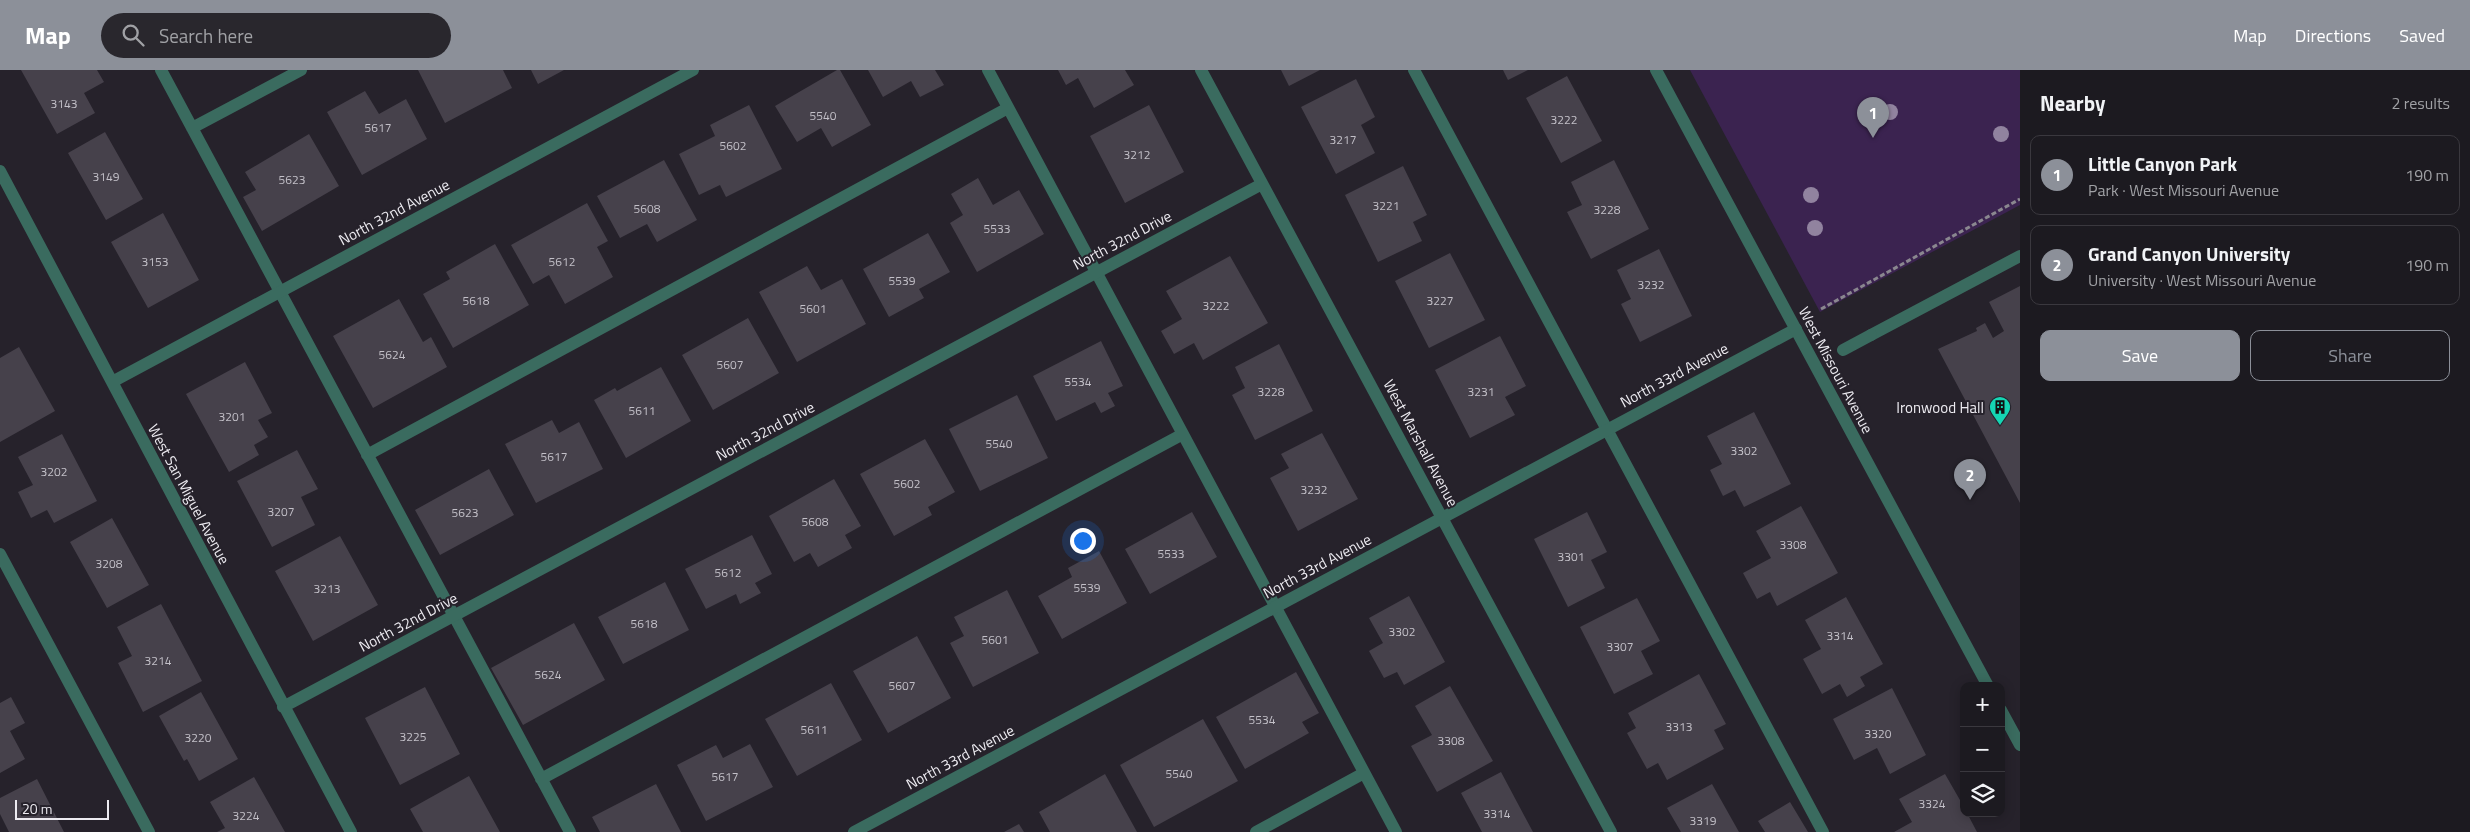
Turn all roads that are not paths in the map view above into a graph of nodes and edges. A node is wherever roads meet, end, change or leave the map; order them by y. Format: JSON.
{"nodes":[{"id":1,"x":160,"y":70,"type":"edge"},
{"id":2,"x":301,"y":70,"type":"edge"},
{"id":3,"x":692,"y":70,"type":"edge"},
{"id":4,"x":988,"y":70,"type":"edge"},
{"id":5,"x":1201,"y":70,"type":"edge"},
{"id":6,"x":1414,"y":70,"type":"edge"},
{"id":7,"x":1656,"y":70,"type":"edge"},
{"id":8,"x":1008,"y":108,"type":"junction"},
{"id":9,"x":192,"y":128,"type":"junction"},
{"id":10,"x":0,"y":171,"type":"edge"},
{"id":11,"x":1262,"y":184,"type":"junction"},
{"id":12,"x":2020,"y":256,"type":"edge"},
{"id":13,"x":1096,"y":272,"type":"junction"},
{"id":14,"x":280,"y":292,"type":"junction"},
{"id":15,"x":1796,"y":329,"type":"junction"},
{"id":16,"x":1843,"y":350,"type":"dead end"},
{"id":17,"x":112,"y":382,"type":"junction"},
{"id":18,"x":1607,"y":430,"type":"junction"},
{"id":19,"x":1183,"y":434,"type":"junction"},
{"id":20,"x":367,"y":455,"type":"junction"},
{"id":21,"x":1442,"y":518,"type":"junction"},
{"id":22,"x":0,"y":554,"type":"edge"},
{"id":23,"x":1275,"y":607,"type":"junction"},
{"id":24,"x":452,"y":617,"type":"junction"},
{"id":25,"x":1986,"y":682,"type":"edge"},
{"id":26,"x":283,"y":707,"type":"junction"},
{"id":27,"x":2005,"y":717,"type":"edge"},
{"id":28,"x":2020,"y":745,"type":"edge"},
{"id":29,"x":1364,"y":774,"type":"junction"},
{"id":30,"x":541,"y":779,"type":"junction"},
{"id":31,"x":149,"y":832,"type":"edge"},
{"id":32,"x":351,"y":832,"type":"edge"},
{"id":33,"x":570,"y":832,"type":"edge"},
{"id":34,"x":854,"y":832,"type":"edge"},
{"id":35,"x":1256,"y":832,"type":"edge"},
{"id":36,"x":1396,"y":832,"type":"edge"},
{"id":37,"x":1611,"y":832,"type":"edge"},
{"id":38,"x":1823,"y":832,"type":"edge"}],
"edges":[{"from":1,"to":9,"type":"street"},
{"from":2,"to":9,"type":"street"},
{"from":3,"to":14,"type":"street","name":"North 32nd Avenue"},
{"from":4,"to":8,"type":"street"},
{"from":5,"to":11,"type":"street","name":"West Marshall Avenue"},
{"from":6,"to":18,"type":"street"},
{"from":7,"to":15,"type":"street","name":"West Missouri Avenue"},
{"from":8,"to":13,"type":"street"},
{"from":8,"to":20,"type":"street"},
{"from":9,"to":14,"type":"street"},
{"from":10,"to":17,"type":"street","name":"West San Miguel Avenue"},
{"from":11,"to":13,"type":"street","name":"North 32nd Drive"},
{"from":11,"to":21,"type":"street","name":"West Marshall Avenue"},
{"from":12,"to":16,"type":"street"},
{"from":13,"to":19,"type":"street"},
{"from":13,"to":24,"type":"street","name":"North 32nd Drive"},
{"from":14,"to":17,"type":"street","name":"North 32nd Avenue"},
{"from":14,"to":20,"type":"street"},
{"from":15,"to":18,"type":"street","name":"North 33rd Avenue"},
{"from":15,"to":25,"type":"street","name":"West Missouri Avenue"},
{"from":17,"to":26,"type":"street","name":"West San Miguel Avenue"},
{"from":18,"to":21,"type":"street","name":"North 33rd Avenue"},
{"from":18,"to":38,"type":"street"},
{"from":19,"to":23,"type":"street"},
{"from":19,"to":30,"type":"street"},
{"from":20,"to":24,"type":"street"},
{"from":21,"to":23,"type":"street","name":"North 33rd Avenue"},
{"from":21,"to":37,"type":"street","name":"West Marshall Avenue"},
{"from":22,"to":31,"type":"street"},
{"from":23,"to":29,"type":"street"},
{"from":23,"to":34,"type":"street","name":"North 33rd Avenue"},
{"from":24,"to":26,"type":"street","name":"North 32nd Drive"},
{"from":24,"to":30,"type":"street"},
{"from":26,"to":32,"type":"street","name":"West San Miguel Avenue"},
{"from":27,"to":28,"type":"street"},
{"from":29,"to":35,"type":"street"},
{"from":29,"to":36,"type":"street"},
{"from":30,"to":33,"type":"street"}]}
